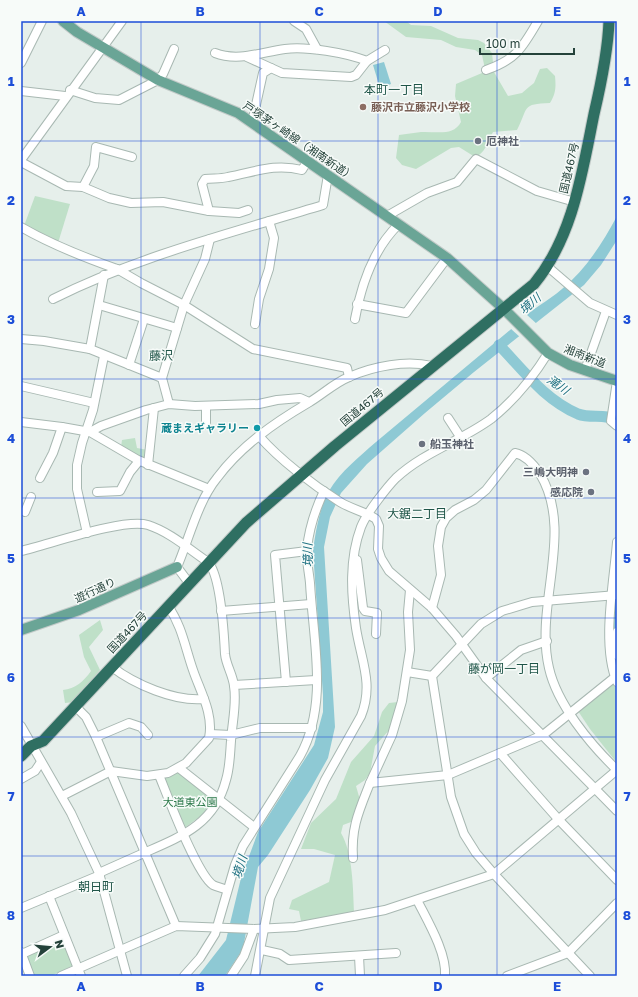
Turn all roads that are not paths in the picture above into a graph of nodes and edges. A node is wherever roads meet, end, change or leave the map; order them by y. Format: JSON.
{"nodes":[{"id":1,"x":42,"y":21,"type":"edge"},
{"id":2,"x":63,"y":21,"type":"edge"},
{"id":3,"x":122,"y":21,"type":"edge"},
{"id":4,"x":294,"y":21,"type":"edge"},
{"id":5,"x":538,"y":21,"type":"edge"},
{"id":6,"x":609,"y":21,"type":"edge"},
{"id":7,"x":103,"y":47,"type":"junction"},
{"id":8,"x":174,"y":50,"type":"dead end"},
{"id":9,"x":317,"y":50,"type":"junction"},
{"id":10,"x":385,"y":50,"type":"dead end"},
{"id":11,"x":215,"y":53,"type":"dead end"},
{"id":12,"x":247,"y":57,"type":"junction"},
{"id":13,"x":367,"y":61,"type":"junction"},
{"id":14,"x":21,"y":63,"type":"edge"},
{"id":15,"x":271,"y":68,"type":"junction"},
{"id":16,"x":486,"y":70,"type":"dead end"},
{"id":17,"x":158,"y":80,"type":"junction"},
{"id":18,"x":21,"y":90,"type":"edge"},
{"id":19,"x":68,"y":93,"type":"junction"},
{"id":20,"x":252,"y":123,"type":"junction"},
{"id":21,"x":132,"y":157,"type":"dead end"},
{"id":22,"x":21,"y":160,"type":"edge"},
{"id":23,"x":308,"y":160,"type":"junction"},
{"id":24,"x":328,"y":175,"type":"junction"},
{"id":25,"x":84,"y":187,"type":"junction"},
{"id":26,"x":575,"y":202,"type":"junction"},
{"id":27,"x":248,"y":210,"type":"dead end"},
{"id":28,"x":209,"y":211,"type":"junction"},
{"id":29,"x":387,"y":216,"type":"junction"},
{"id":30,"x":270,"y":221,"type":"junction"},
{"id":31,"x":399,"y":224,"type":"junction"},
{"id":32,"x":21,"y":227,"type":"edge"},
{"id":33,"x":210,"y":239,"type":"junction"},
{"id":34,"x":447,"y":258,"type":"junction"},
{"id":35,"x":548,"y":267,"type":"junction"},
{"id":36,"x":117,"y":269,"type":"junction"},
{"id":37,"x":103,"y":275,"type":"junction"},
{"id":38,"x":53,"y":299,"type":"dead end"},
{"id":39,"x":357,"y":304,"type":"junction"},
{"id":40,"x":184,"y":305,"type":"junction"},
{"id":41,"x":99,"y":306,"type":"junction"},
{"id":42,"x":504,"y":309,"type":"junction"},
{"id":43,"x":606,"y":311,"type":"junction"},
{"id":44,"x":617,"y":315,"type":"edge"},
{"id":45,"x":144,"y":319,"type":"junction"},
{"id":46,"x":355,"y":319,"type":"dead end"},
{"id":47,"x":255,"y":324,"type":"dead end"},
{"id":48,"x":177,"y":328,"type":"junction"},
{"id":49,"x":21,"y":339,"type":"edge"},
{"id":50,"x":90,"y":349,"type":"junction"},
{"id":51,"x":548,"y":353,"type":"junction"},
{"id":52,"x":104,"y":356,"type":"junction"},
{"id":53,"x":129,"y":365,"type":"junction"},
{"id":54,"x":432,"y":366,"type":"junction"},
{"id":55,"x":585,"y":370,"type":"junction"},
{"id":56,"x":349,"y":377,"type":"junction"},
{"id":57,"x":162,"y":378,"type":"junction"},
{"id":58,"x":617,"y":381,"type":"edge"},
{"id":59,"x":21,"y":386,"type":"edge"},
{"id":60,"x":309,"y":402,"type":"junction"},
{"id":61,"x":169,"y":404,"type":"junction"},
{"id":62,"x":94,"y":406,"type":"junction"},
{"id":63,"x":206,"y":406,"type":"junction"},
{"id":64,"x":154,"y":408,"type":"junction"},
{"id":65,"x":448,"y":418,"type":"dead end"},
{"id":66,"x":613,"y":421,"type":"edge"},
{"id":67,"x":21,"y":422,"type":"edge"},
{"id":68,"x":206,"y":425,"type":"dead end"},
{"id":69,"x":62,"y":426,"type":"junction"},
{"id":70,"x":101,"y":426,"type":"junction"},
{"id":71,"x":88,"y":432,"type":"junction"},
{"id":72,"x":259,"y":436,"type":"junction"},
{"id":73,"x":461,"y":438,"type":"junction"},
{"id":74,"x":139,"y":461,"type":"junction"},
{"id":75,"x":148,"y":464,"type":"junction"},
{"id":76,"x":302,"y":474,"type":"junction"},
{"id":77,"x":40,"y":478,"type":"dead end"},
{"id":78,"x":209,"y":489,"type":"junction"},
{"id":79,"x":324,"y":491,"type":"junction"},
{"id":80,"x":97,"y":492,"type":"dead end"},
{"id":81,"x":31,"y":497,"type":"dead end"},
{"id":82,"x":25,"y":512,"type":"edge"},
{"id":83,"x":367,"y":515,"type":"junction"},
{"id":84,"x":87,"y":534,"type":"junction"},
{"id":85,"x":617,"y":542,"type":"edge"},
{"id":86,"x":356,"y":545,"type":"junction"},
{"id":87,"x":186,"y":547,"type":"junction"},
{"id":88,"x":21,"y":551,"type":"edge"},
{"id":89,"x":307,"y":551,"type":"junction"},
{"id":90,"x":208,"y":562,"type":"junction"},
{"id":91,"x":177,"y":567,"type":"junction"},
{"id":92,"x":189,"y":583,"type":"junction"},
{"id":93,"x":410,"y":590,"type":"junction"},
{"id":94,"x":614,"y":595,"type":"edge"},
{"id":95,"x":548,"y":601,"type":"junction"},
{"id":96,"x":311,"y":604,"type":"junction"},
{"id":97,"x":168,"y":606,"type":"junction"},
{"id":98,"x":279,"y":606,"type":"junction"},
{"id":99,"x":432,"y":608,"type":"junction"},
{"id":100,"x":221,"y":611,"type":"junction"},
{"id":101,"x":21,"y":630,"type":"edge"},
{"id":102,"x":617,"y":632,"type":"edge"},
{"id":103,"x":376,"y":634,"type":"dead end"},
{"id":104,"x":547,"y":641,"type":"junction"},
{"id":105,"x":461,"y":644,"type":"junction"},
{"id":106,"x":617,"y":655,"type":"edge"},
{"id":107,"x":112,"y":667,"type":"junction"},
{"id":108,"x":406,"y":672,"type":"junction"},
{"id":109,"x":432,"y":676,"type":"junction"},
{"id":110,"x":486,"y":678,"type":"junction"},
{"id":111,"x":616,"y":679,"type":"edge"},
{"id":112,"x":316,"y":680,"type":"junction"},
{"id":113,"x":286,"y":682,"type":"junction"},
{"id":114,"x":234,"y":685,"type":"junction"},
{"id":115,"x":204,"y":699,"type":"junction"},
{"id":116,"x":76,"y":707,"type":"junction"},
{"id":117,"x":570,"y":713,"type":"junction"},
{"id":118,"x":21,"y":726,"type":"edge"},
{"id":119,"x":312,"y":728,"type":"junction"},
{"id":120,"x":210,"y":734,"type":"junction"},
{"id":121,"x":148,"y":735,"type":"dead end"},
{"id":122,"x":231,"y":735,"type":"junction"},
{"id":123,"x":543,"y":735,"type":"junction"},
{"id":124,"x":96,"y":737,"type":"junction"},
{"id":125,"x":31,"y":746,"type":"junction"},
{"id":126,"x":500,"y":753,"type":"junction"},
{"id":127,"x":21,"y":756,"type":"edge"},
{"id":128,"x":40,"y":762,"type":"junction"},
{"id":129,"x":179,"y":768,"type":"junction"},
{"id":130,"x":617,"y":770,"type":"edge"},
{"id":131,"x":111,"y":771,"type":"junction"},
{"id":132,"x":159,"y":775,"type":"junction"},
{"id":133,"x":448,"y":775,"type":"junction"},
{"id":134,"x":21,"y":779,"type":"edge"},
{"id":135,"x":370,"y":783,"type":"junction"},
{"id":136,"x":595,"y":789,"type":"junction"},
{"id":137,"x":62,"y":796,"type":"junction"},
{"id":138,"x":218,"y":800,"type":"junction"},
{"id":139,"x":617,"y":811,"type":"edge"},
{"id":140,"x":559,"y":820,"type":"junction"},
{"id":141,"x":254,"y":827,"type":"junction"},
{"id":142,"x":184,"y":836,"type":"junction"},
{"id":143,"x":145,"y":852,"type":"junction"},
{"id":144,"x":352,"y":858,"type":"dead end"},
{"id":145,"x":99,"y":874,"type":"junction"},
{"id":146,"x":494,"y":874,"type":"junction"},
{"id":147,"x":617,"y":880,"type":"edge"},
{"id":148,"x":227,"y":890,"type":"junction"},
{"id":149,"x":49,"y":896,"type":"junction"},
{"id":150,"x":417,"y":900,"type":"junction"},
{"id":151,"x":617,"y":903,"type":"edge"},
{"id":152,"x":21,"y":908,"type":"edge"},
{"id":153,"x":176,"y":926,"type":"junction"},
{"id":154,"x":220,"y":926,"type":"junction"},
{"id":155,"x":264,"y":928,"type":"junction"},
{"id":156,"x":253,"y":929,"type":"junction"},
{"id":157,"x":64,"y":935,"type":"junction"},
{"id":158,"x":262,"y":950,"type":"junction"},
{"id":159,"x":119,"y":951,"type":"junction"},
{"id":160,"x":21,"y":953,"type":"edge"},
{"id":161,"x":396,"y":953,"type":"dead end"},
{"id":162,"x":568,"y":953,"type":"junction"},
{"id":163,"x":359,"y":956,"type":"junction"},
{"id":164,"x":79,"y":972,"type":"edge"},
{"id":165,"x":524,"y":973,"type":"edge"},
{"id":166,"x":30,"y":976,"type":"edge"},
{"id":167,"x":61,"y":976,"type":"edge"},
{"id":168,"x":127,"y":976,"type":"edge"},
{"id":169,"x":184,"y":976,"type":"edge"},
{"id":170,"x":231,"y":976,"type":"edge"},
{"id":171,"x":255,"y":976,"type":"edge"},
{"id":172,"x":360,"y":976,"type":"edge"},
{"id":173,"x":445,"y":976,"type":"edge"},
{"id":174,"x":507,"y":976,"type":"edge"},
{"id":175,"x":590,"y":976,"type":"edge"}],
"edges":[{"from":1,"to":14,"type":"street"},
{"from":2,"to":7,"type":"main road","name":"戸塚茅ヶ崎線（湘南新道）"},
{"from":3,"to":7,"type":"street"},
{"from":4,"to":9,"type":"street"},
{"from":5,"to":16,"type":"street"},
{"from":6,"to":26,"type":"highway","name":"国道467号"},
{"from":7,"to":17,"type":"main road","name":"戸塚茅ヶ崎線（湘南新道）"},
{"from":7,"to":19,"type":"street"},
{"from":8,"to":17,"type":"street"},
{"from":9,"to":12,"type":"street"},
{"from":9,"to":13,"type":"street"},
{"from":10,"to":13,"type":"street"},
{"from":11,"to":12,"type":"street"},
{"from":12,"to":15,"type":"street"},
{"from":13,"to":15,"type":"street"},
{"from":15,"to":20,"type":"street"},
{"from":17,"to":19,"type":"street"},
{"from":17,"to":20,"type":"main road","name":"戸塚茅ヶ崎線（湘南新道）"},
{"from":18,"to":19,"type":"street"},
{"from":19,"to":22,"type":"street"},
{"from":20,"to":23,"type":"main road","name":"戸塚茅ヶ崎線（湘南新道）"},
{"from":21,"to":25,"type":"street"},
{"from":22,"to":25,"type":"street"},
{"from":23,"to":24,"type":"main road","name":"戸塚茅ヶ崎線（湘南新道）"},
{"from":23,"to":28,"type":"street"},
{"from":24,"to":29,"type":"main road","name":"戸塚茅ヶ崎線（湘南新道）"},
{"from":24,"to":30,"type":"street"},
{"from":25,"to":28,"type":"street"},
{"from":26,"to":29,"type":"street"},
{"from":26,"to":35,"type":"highway","name":"国道467号"},
{"from":27,"to":28,"type":"street"},
{"from":29,"to":31,"type":"main road","name":"戸塚茅ヶ崎線（湘南新道）"},
{"from":30,"to":33,"type":"street"},
{"from":30,"to":47,"type":"street"},
{"from":31,"to":34,"type":"main road","name":"戸塚茅ヶ崎線（湘南新道）"},
{"from":31,"to":39,"type":"street"},
{"from":32,"to":36,"type":"street"},
{"from":33,"to":36,"type":"street"},
{"from":33,"to":40,"type":"street"},
{"from":34,"to":39,"type":"street"},
{"from":34,"to":42,"type":"main road","name":"戸塚茅ヶ崎線（湘南新道）"},
{"from":35,"to":42,"type":"highway","name":"国道467号"},
{"from":35,"to":43,"type":"street"},
{"from":36,"to":37,"type":"street"},
{"from":36,"to":40,"type":"street"},
{"from":37,"to":38,"type":"street"},
{"from":37,"to":41,"type":"street"},
{"from":39,"to":46,"type":"street"},
{"from":40,"to":48,"type":"street"},
{"from":40,"to":56,"type":"street"},
{"from":41,"to":45,"type":"street"},
{"from":41,"to":50,"type":"street"},
{"from":42,"to":51,"type":"main road","name":"湘南新道"},
{"from":42,"to":54,"type":"highway","name":"国道467号"},
{"from":43,"to":44,"type":"street"},
{"from":43,"to":55,"type":"street"},
{"from":45,"to":48,"type":"street"},
{"from":45,"to":53,"type":"street"},
{"from":48,"to":57,"type":"street"},
{"from":49,"to":50,"type":"street"},
{"from":50,"to":52,"type":"street"},
{"from":51,"to":55,"type":"main road","name":"湘南新道"},
{"from":51,"to":73,"type":"street"},
{"from":52,"to":53,"type":"street"},
{"from":52,"to":62,"type":"street"},
{"from":53,"to":57,"type":"street"},
{"from":54,"to":56,"type":"street"},
{"from":54,"to":76,"type":"highway","name":"国道467号"},
{"from":55,"to":58,"type":"main road","name":"湘南新道"},
{"from":56,"to":60,"type":"street"},
{"from":57,"to":61,"type":"street"},
{"from":58,"to":66,"type":"street"},
{"from":59,"to":62,"type":"street"},
{"from":60,"to":63,"type":"street"},
{"from":60,"to":72,"type":"street"},
{"from":61,"to":63,"type":"street"},
{"from":61,"to":64,"type":"street"},
{"from":62,"to":70,"type":"street"},
{"from":62,"to":71,"type":"street"},
{"from":63,"to":68,"type":"street"},
{"from":64,"to":70,"type":"street"},
{"from":64,"to":75,"type":"street"},
{"from":65,"to":73,"type":"street"},
{"from":67,"to":69,"type":"street"},
{"from":69,"to":71,"type":"street"},
{"from":69,"to":77,"type":"street"},
{"from":70,"to":71,"type":"street"},
{"from":71,"to":74,"type":"street"},
{"from":71,"to":84,"type":"street"},
{"from":72,"to":76,"type":"street"},
{"from":72,"to":78,"type":"street"},
{"from":73,"to":83,"type":"street"},
{"from":74,"to":75,"type":"street"},
{"from":74,"to":80,"type":"street"},
{"from":75,"to":78,"type":"street"},
{"from":76,"to":79,"type":"street"},
{"from":76,"to":90,"type":"highway","name":"国道467号"},
{"from":78,"to":87,"type":"street"},
{"from":79,"to":83,"type":"street"},
{"from":79,"to":89,"type":"street"},
{"from":81,"to":82,"type":"street"},
{"from":83,"to":86,"type":"street"},
{"from":83,"to":93,"type":"street"},
{"from":84,"to":87,"type":"street"},
{"from":84,"to":88,"type":"street"},
{"from":85,"to":94,"type":"street"},
{"from":86,"to":103,"type":"street"},
{"from":86,"to":155,"type":"street"},
{"from":87,"to":90,"type":"street"},
{"from":87,"to":91,"type":"street"},
{"from":89,"to":96,"type":"street"},
{"from":89,"to":98,"type":"street"},
{"from":90,"to":92,"type":"highway","name":"国道467号"},
{"from":90,"to":100,"type":"street"},
{"from":91,"to":92,"type":"street"},
{"from":91,"to":101,"type":"main road","name":"遊行通り"},
{"from":92,"to":97,"type":"highway","name":"国道467号"},
{"from":93,"to":99,"type":"street"},
{"from":93,"to":108,"type":"street"},
{"from":94,"to":95,"type":"street"},
{"from":94,"to":111,"type":"street"},
{"from":95,"to":99,"type":"street"},
{"from":95,"to":104,"type":"street"},
{"from":95,"to":105,"type":"street"},
{"from":96,"to":98,"type":"street"},
{"from":96,"to":112,"type":"street"},
{"from":97,"to":107,"type":"highway","name":"国道467号"},
{"from":97,"to":115,"type":"street"},
{"from":98,"to":100,"type":"street"},
{"from":98,"to":113,"type":"street"},
{"from":99,"to":105,"type":"street"},
{"from":100,"to":114,"type":"street"},
{"from":102,"to":106,"type":"street"},
{"from":104,"to":110,"type":"street"},
{"from":104,"to":117,"type":"street"},
{"from":105,"to":109,"type":"street"},
{"from":105,"to":110,"type":"street"},
{"from":107,"to":115,"type":"street"},
{"from":107,"to":116,"type":"highway","name":"国道467号"},
{"from":108,"to":109,"type":"street"},
{"from":108,"to":135,"type":"street"},
{"from":109,"to":133,"type":"street"},
{"from":110,"to":123,"type":"street"},
{"from":111,"to":117,"type":"street"},
{"from":112,"to":113,"type":"street"},
{"from":112,"to":119,"type":"street"},
{"from":113,"to":114,"type":"street"},
{"from":114,"to":122,"type":"street"},
{"from":115,"to":120,"type":"street"},
{"from":116,"to":124,"type":"street"},
{"from":116,"to":125,"type":"highway","name":"国道467号"},
{"from":117,"to":123,"type":"street"},
{"from":117,"to":130,"type":"street"},
{"from":118,"to":125,"type":"street"},
{"from":119,"to":122,"type":"street"},
{"from":119,"to":141,"type":"street"},
{"from":120,"to":122,"type":"street"},
{"from":120,"to":129,"type":"street"},
{"from":121,"to":124,"type":"street"},
{"from":122,"to":138,"type":"street"},
{"from":123,"to":126,"type":"street"},
{"from":123,"to":136,"type":"street"},
{"from":124,"to":131,"type":"street"},
{"from":125,"to":127,"type":"highway","name":"国道467号"},
{"from":125,"to":128,"type":"street"},
{"from":126,"to":133,"type":"street"},
{"from":126,"to":140,"type":"street"},
{"from":128,"to":134,"type":"street"},
{"from":128,"to":137,"type":"street"},
{"from":129,"to":132,"type":"street"},
{"from":129,"to":138,"type":"street"},
{"from":130,"to":136,"type":"street"},
{"from":131,"to":132,"type":"street"},
{"from":131,"to":137,"type":"street"},
{"from":131,"to":143,"type":"street"},
{"from":132,"to":142,"type":"street"},
{"from":133,"to":135,"type":"street"},
{"from":133,"to":146,"type":"street"},
{"from":135,"to":144,"type":"street"},
{"from":136,"to":139,"type":"street"},
{"from":136,"to":140,"type":"street"},
{"from":137,"to":145,"type":"street"},
{"from":138,"to":141,"type":"street"},
{"from":138,"to":142,"type":"street"},
{"from":140,"to":146,"type":"street"},
{"from":140,"to":147,"type":"street"},
{"from":141,"to":148,"type":"street"},
{"from":142,"to":143,"type":"street"},
{"from":142,"to":148,"type":"street"},
{"from":143,"to":145,"type":"street"},
{"from":143,"to":153,"type":"street"},
{"from":145,"to":149,"type":"street"},
{"from":145,"to":159,"type":"street"},
{"from":146,"to":150,"type":"street"},
{"from":146,"to":162,"type":"street"},
{"from":148,"to":154,"type":"street"},
{"from":149,"to":152,"type":"street"},
{"from":149,"to":157,"type":"street"},
{"from":150,"to":155,"type":"street"},
{"from":150,"to":173,"type":"street"},
{"from":151,"to":162,"type":"street"},
{"from":153,"to":154,"type":"street"},
{"from":153,"to":159,"type":"street"},
{"from":154,"to":156,"type":"street"},
{"from":154,"to":169,"type":"street"},
{"from":155,"to":156,"type":"street"},
{"from":155,"to":158,"type":"street"},
{"from":156,"to":170,"type":"street"},
{"from":157,"to":160,"type":"street"},
{"from":157,"to":164,"type":"street"},
{"from":158,"to":163,"type":"street"},
{"from":158,"to":171,"type":"street"},
{"from":159,"to":164,"type":"street"},
{"from":159,"to":168,"type":"street"},
{"from":160,"to":166,"type":"street"},
{"from":161,"to":163,"type":"street"},
{"from":162,"to":165,"type":"street"},
{"from":162,"to":175,"type":"street"},
{"from":163,"to":172,"type":"street"},
{"from":164,"to":167,"type":"street"},
{"from":165,"to":174,"type":"street"}]}
